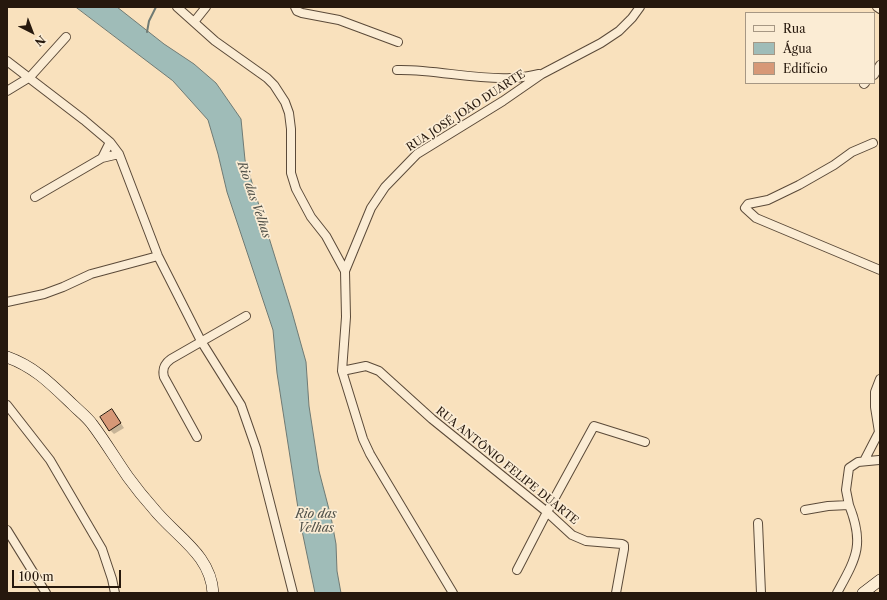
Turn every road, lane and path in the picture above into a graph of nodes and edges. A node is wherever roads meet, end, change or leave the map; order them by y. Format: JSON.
{"nodes":[{"id":1,"x":177,"y":7,"type":"edge"},
{"id":2,"x":206,"y":7,"type":"edge"},
{"id":3,"x":295,"y":7,"type":"edge"},
{"id":4,"x":640,"y":7,"type":"edge"},
{"id":5,"x":877,"y":7,"type":"edge"},
{"id":6,"x":880,"y":8,"type":"edge"},
{"id":7,"x":194,"y":22,"type":"junction"},
{"id":8,"x":66,"y":38,"type":"dead end"},
{"id":9,"x":398,"y":42,"type":"dead end"},
{"id":10,"x":7,"y":61,"type":"edge"},
{"id":11,"x":397,"y":70,"type":"dead end"},
{"id":12,"x":542,"y":74,"type":"junction"},
{"id":13,"x":30,"y":77,"type":"junction"},
{"id":14,"x":7,"y":90,"type":"edge"},
{"id":15,"x":110,"y":142,"type":"junction"},
{"id":16,"x":873,"y":143,"type":"dead end"},
{"id":17,"x":119,"y":154,"type":"junction"},
{"id":18,"x":102,"y":158,"type":"junction"},
{"id":19,"x":35,"y":197,"type":"dead end"},
{"id":20,"x":158,"y":256,"type":"junction"},
{"id":21,"x":880,"y":270,"type":"edge"},
{"id":22,"x":345,"y":271,"type":"junction"},
{"id":23,"x":7,"y":302,"type":"edge"},
{"id":24,"x":246,"y":316,"type":"dead end"},
{"id":25,"x":201,"y":341,"type":"junction"},
{"id":26,"x":7,"y":357,"type":"edge"},
{"id":27,"x":342,"y":371,"type":"junction"},
{"id":28,"x":880,"y":379,"type":"edge"},
{"id":29,"x":7,"y":405,"type":"edge"},
{"id":30,"x":197,"y":436,"type":"dead end"},
{"id":31,"x":645,"y":442,"type":"dead end"},
{"id":32,"x":864,"y":460,"type":"junction"},
{"id":33,"x":879,"y":460,"type":"dead end"},
{"id":34,"x":849,"y":505,"type":"junction"},
{"id":35,"x":805,"y":510,"type":"dead end"},
{"id":36,"x":547,"y":512,"type":"junction"},
{"id":37,"x":758,"y":523,"type":"dead end"},
{"id":38,"x":7,"y":530,"type":"edge"},
{"id":39,"x":517,"y":570,"type":"dead end"},
{"id":40,"x":880,"y":580,"type":"edge"},
{"id":41,"x":46,"y":593,"type":"edge"},
{"id":42,"x":115,"y":593,"type":"edge"},
{"id":43,"x":213,"y":593,"type":"edge"},
{"id":44,"x":292,"y":593,"type":"edge"},
{"id":45,"x":453,"y":593,"type":"edge"},
{"id":46,"x":616,"y":593,"type":"edge"},
{"id":47,"x":761,"y":593,"type":"edge"},
{"id":48,"x":837,"y":593,"type":"edge"},
{"id":49,"x":863,"y":593,"type":"edge"}],
"edges":[{"from":1,"to":7,"type":"street"},
{"from":2,"to":7,"type":"street"},
{"from":3,"to":9,"type":"street"},
{"from":4,"to":12,"type":"street","name":"RUA JOSÉ JOÃO DUARTE"},
{"from":5,"to":6,"type":"street"},
{"from":7,"to":22,"type":"street"},
{"from":8,"to":13,"type":"street"},
{"from":10,"to":13,"type":"street"},
{"from":11,"to":12,"type":"street","name":"RUA JOSÉ JOÃO DUARTE"},
{"from":12,"to":22,"type":"street","name":"RUA JOSÉ JOÃO DUARTE"},
{"from":13,"to":14,"type":"street"},
{"from":13,"to":15,"type":"street"},
{"from":15,"to":17,"type":"street"},
{"from":15,"to":18,"type":"street"},
{"from":16,"to":21,"type":"street"},
{"from":17,"to":18,"type":"street"},
{"from":17,"to":20,"type":"street"},
{"from":18,"to":19,"type":"street"},
{"from":20,"to":23,"type":"street"},
{"from":20,"to":25,"type":"street"},
{"from":22,"to":27,"type":"street"},
{"from":24,"to":25,"type":"street"},
{"from":25,"to":30,"type":"street"},
{"from":25,"to":44,"type":"street"},
{"from":26,"to":43,"type":"main road"},
{"from":27,"to":36,"type":"street","name":"RUA ANTÔNIO FELIPE DUARTE"},
{"from":27,"to":45,"type":"street"},
{"from":28,"to":32,"type":"street"},
{"from":29,"to":42,"type":"street"},
{"from":31,"to":36,"type":"street"},
{"from":32,"to":33,"type":"street"},
{"from":32,"to":34,"type":"street"},
{"from":34,"to":35,"type":"street"},
{"from":34,"to":48,"type":"street"},
{"from":36,"to":39,"type":"street"},
{"from":36,"to":46,"type":"street","name":"RUA ANTÔNIO FELIPE DUARTE"},
{"from":37,"to":47,"type":"street"},
{"from":38,"to":41,"type":"street"},
{"from":40,"to":49,"type":"main road"}]}
